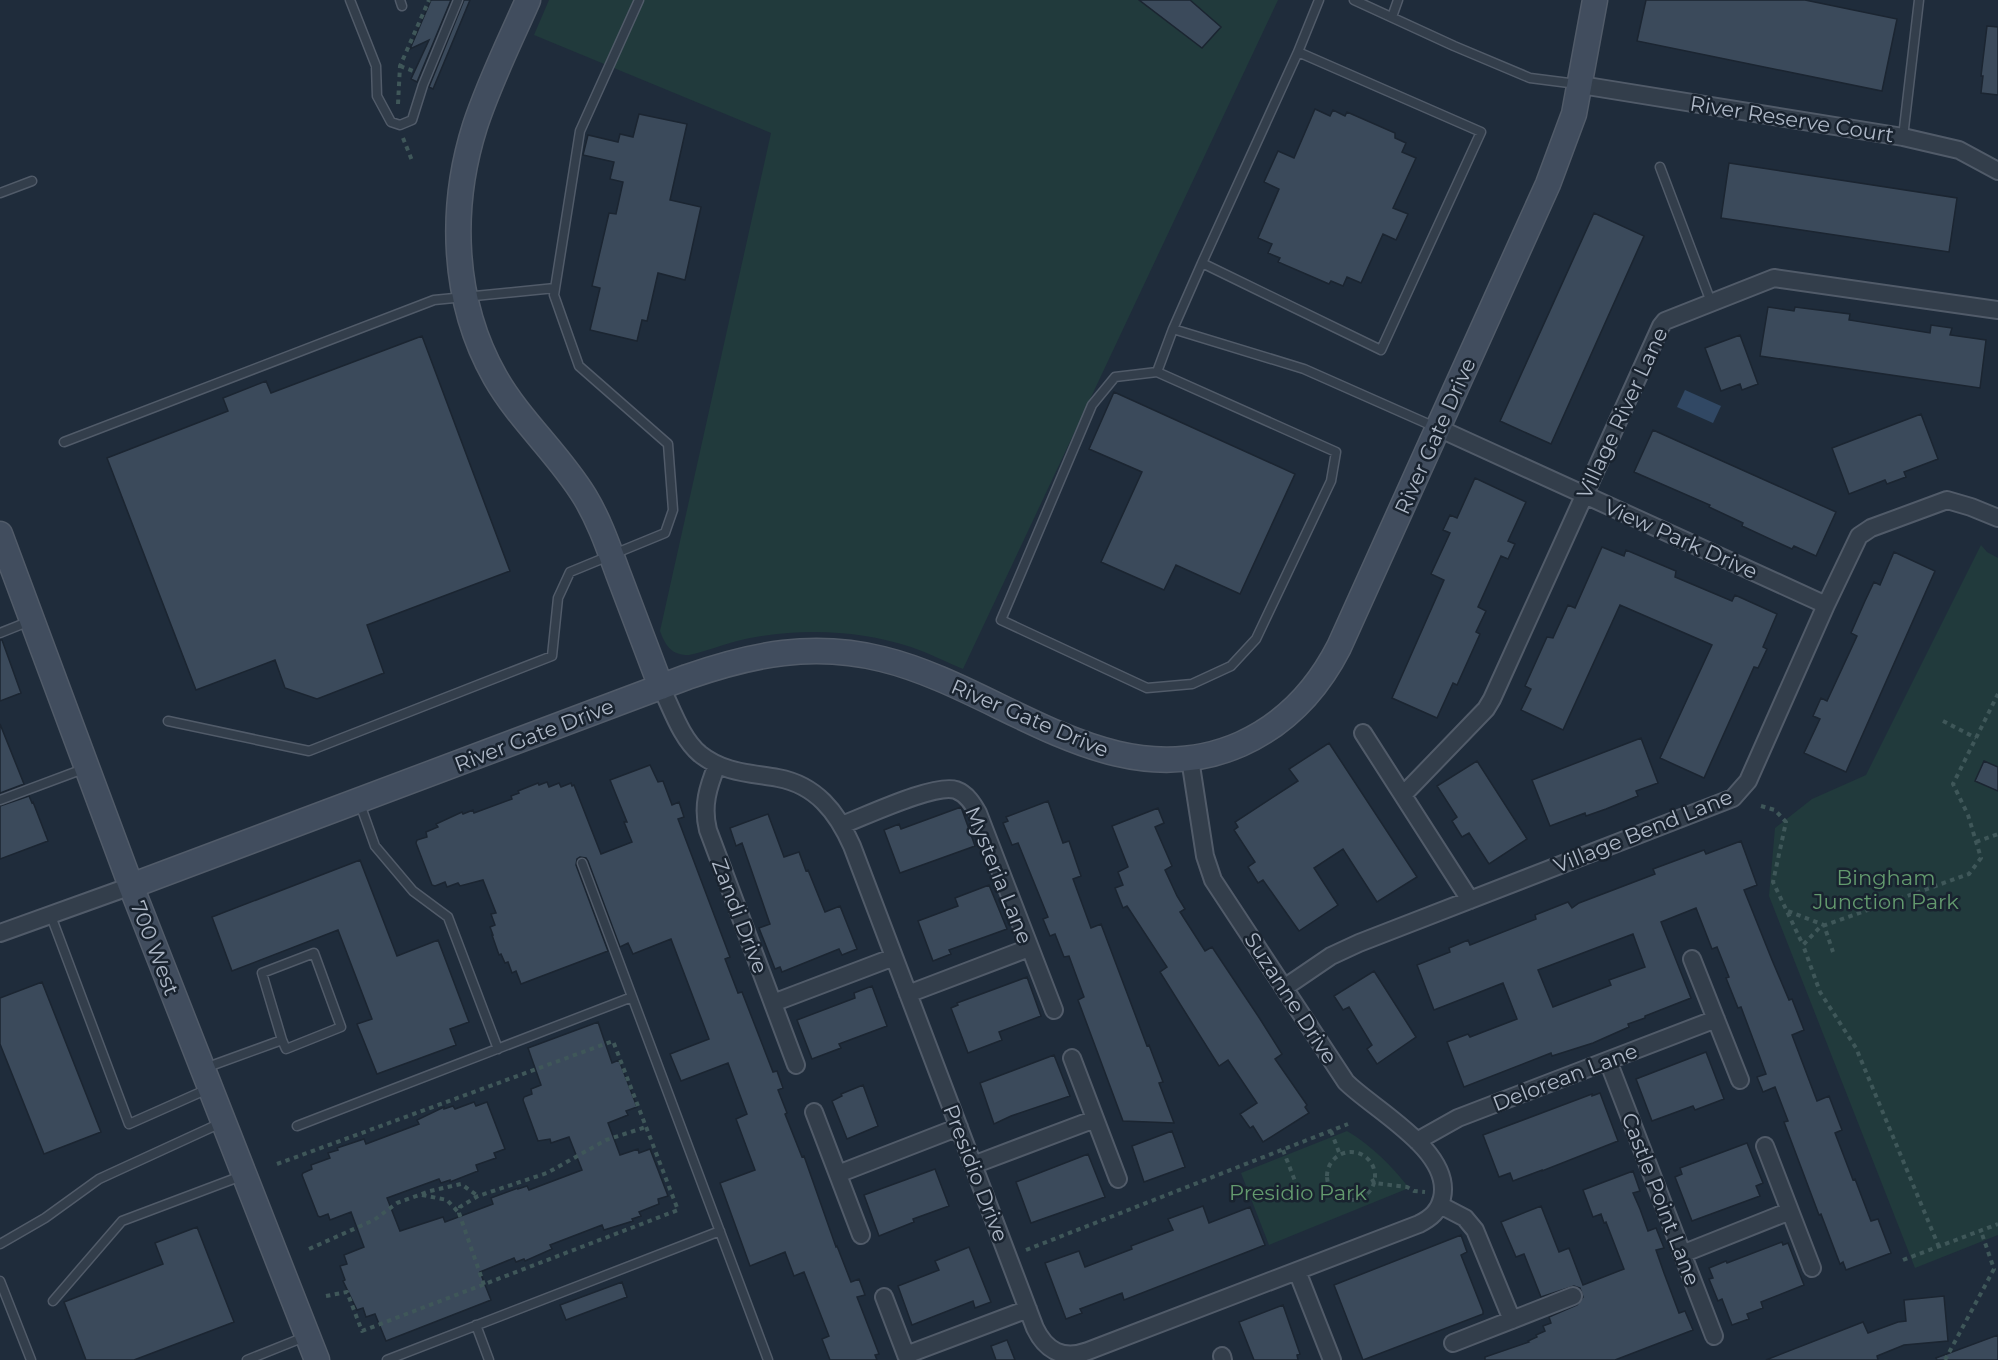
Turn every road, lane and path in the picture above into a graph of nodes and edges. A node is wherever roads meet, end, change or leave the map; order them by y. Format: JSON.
{"nodes":[{"id":1,"x":350,"y":0,"type":"edge"},
{"id":2,"x":458,"y":0,"type":"edge"},
{"id":3,"x":528,"y":0,"type":"edge"},
{"id":4,"x":639,"y":0,"type":"edge"},
{"id":5,"x":1319,"y":0,"type":"edge"},
{"id":6,"x":1354,"y":0,"type":"edge"},
{"id":7,"x":1398,"y":0,"type":"edge"},
{"id":8,"x":1595,"y":0,"type":"edge"},
{"id":9,"x":1919,"y":0,"type":"edge"},
{"id":10,"x":1392,"y":17,"type":"junction"},
{"id":11,"x":1298,"y":52,"type":"junction"},
{"id":12,"x":400,"y":66,"type":"dead end"},
{"id":13,"x":414,"y":72,"type":"dead end"},
{"id":14,"x":1581,"y":85,"type":"junction"},
{"id":15,"x":1904,"y":137,"type":"junction"},
{"id":16,"x":1660,"y":167,"type":"dead end"},
{"id":17,"x":1998,"y":171,"type":"edge"},
{"id":18,"x":32,"y":181,"type":"dead end"},
{"id":19,"x":0,"y":194,"type":"edge"},
{"id":20,"x":1202,"y":263,"type":"junction"},
{"id":21,"x":555,"y":288,"type":"junction"},
{"id":22,"x":465,"y":296,"type":"junction"},
{"id":23,"x":1711,"y":302,"type":"junction"},
{"id":24,"x":1998,"y":310,"type":"edge"},
{"id":25,"x":1173,"y":328,"type":"junction"},
{"id":26,"x":1157,"y":372,"type":"junction"},
{"id":27,"x":1438,"y":428,"type":"junction"},
{"id":28,"x":64,"y":442,"type":"dead end"},
{"id":29,"x":1584,"y":494,"type":"junction"},
{"id":30,"x":1998,"y":518,"type":"edge"},
{"id":31,"x":0,"y":534,"type":"edge"},
{"id":32,"x":611,"y":556,"type":"junction"},
{"id":33,"x":1826,"y":604,"type":"junction"},
{"id":34,"x":32,"y":620,"type":"junction"},
{"id":35,"x":0,"y":633,"type":"edge"},
{"id":36,"x":661,"y":687,"type":"junction"},
{"id":37,"x":1998,"y":694,"type":"edge"},
{"id":38,"x":1943,"y":721,"type":"dead end"},
{"id":39,"x":168,"y":722,"type":"dead end"},
{"id":40,"x":1363,"y":733,"type":"dead end"},
{"id":41,"x":1977,"y":738,"type":"junction"},
{"id":42,"x":1190,"y":759,"type":"junction"},
{"id":43,"x":717,"y":765,"type":"junction"},
{"id":44,"x":87,"y":768,"type":"junction"},
{"id":45,"x":1403,"y":795,"type":"junction"},
{"id":46,"x":0,"y":800,"type":"edge"},
{"id":47,"x":360,"y":801,"type":"junction"},
{"id":48,"x":1761,"y":806,"type":"dead end"},
{"id":49,"x":842,"y":825,"type":"junction"},
{"id":50,"x":1998,"y":834,"type":"edge"},
{"id":51,"x":1976,"y":843,"type":"junction"},
{"id":52,"x":582,"y":863,"type":"dead end"},
{"id":53,"x":131,"y":886,"type":"junction"},
{"id":54,"x":1470,"y":900,"type":"junction"},
{"id":55,"x":1787,"y":911,"type":"junction"},
{"id":56,"x":51,"y":915,"type":"junction"},
{"id":57,"x":1824,"y":926,"type":"junction"},
{"id":58,"x":0,"y":933,"type":"edge"},
{"id":59,"x":1803,"y":945,"type":"junction"},
{"id":60,"x":1029,"y":948,"type":"junction"},
{"id":61,"x":1833,"y":951,"type":"dead end"},
{"id":62,"x":894,"y":957,"type":"junction"},
{"id":63,"x":1692,"y":959,"type":"dead end"},
{"id":64,"x":1284,"y":988,"type":"junction"},
{"id":65,"x":908,"y":994,"type":"junction"},
{"id":66,"x":632,"y":997,"type":"junction"},
{"id":67,"x":773,"y":1003,"type":"junction"},
{"id":68,"x":1054,"y":1010,"type":"dead end"},
{"id":69,"x":1716,"y":1020,"type":"junction"},
{"id":70,"x":282,"y":1040,"type":"junction"},
{"id":71,"x":498,"y":1048,"type":"junction"},
{"id":72,"x":1072,"y":1058,"type":"dead end"},
{"id":73,"x":1608,"y":1061,"type":"junction"},
{"id":74,"x":796,"y":1065,"type":"dead end"},
{"id":75,"x":206,"y":1078,"type":"junction"},
{"id":76,"x":1740,"y":1080,"type":"dead end"},
{"id":77,"x":814,"y":1112,"type":"dead end"},
{"id":78,"x":1095,"y":1119,"type":"junction"},
{"id":79,"x":223,"y":1122,"type":"junction"},
{"id":80,"x":1348,"y":1124,"type":"dead end"},
{"id":81,"x":297,"y":1126,"type":"dead end"},
{"id":82,"x":646,"y":1127,"type":"junction"},
{"id":83,"x":959,"y":1127,"type":"junction"},
{"id":84,"x":1331,"y":1131,"type":"junction"},
{"id":85,"x":1417,"y":1141,"type":"junction"},
{"id":86,"x":1765,"y":1146,"type":"dead end"},
{"id":87,"x":1283,"y":1150,"type":"junction"},
{"id":88,"x":1340,"y":1155,"type":"junction"},
{"id":89,"x":277,"y":1164,"type":"dead end"},
{"id":90,"x":973,"y":1165,"type":"junction"},
{"id":91,"x":838,"y":1174,"type":"junction"},
{"id":92,"x":244,"y":1175,"type":"junction"},
{"id":93,"x":1118,"y":1179,"type":"dead end"},
{"id":94,"x":1294,"y":1181,"type":"dead end"},
{"id":95,"x":1373,"y":1181,"type":"junction"},
{"id":96,"x":1427,"y":1192,"type":"dead end"},
{"id":97,"x":420,"y":1195,"type":"junction"},
{"id":98,"x":478,"y":1196,"type":"junction"},
{"id":99,"x":1440,"y":1204,"type":"junction"},
{"id":100,"x":1790,"y":1211,"type":"junction"},
{"id":101,"x":459,"y":1213,"type":"junction"},
{"id":102,"x":1998,"y":1224,"type":"edge"},
{"id":103,"x":720,"y":1231,"type":"junction"},
{"id":104,"x":1981,"y":1231,"type":"junction"},
{"id":105,"x":861,"y":1235,"type":"dead end"},
{"id":106,"x":0,"y":1244,"type":"edge"},
{"id":107,"x":1939,"y":1247,"type":"junction"},
{"id":108,"x":309,"y":1249,"type":"dead end"},
{"id":109,"x":1026,"y":1250,"type":"dead end"},
{"id":110,"x":1682,"y":1254,"type":"junction"},
{"id":111,"x":1904,"y":1260,"type":"dead end"},
{"id":112,"x":1812,"y":1268,"type":"dead end"},
{"id":113,"x":1297,"y":1270,"type":"junction"},
{"id":114,"x":0,"y":1281,"type":"edge"},
{"id":115,"x":484,"y":1285,"type":"junction"},
{"id":116,"x":326,"y":1296,"type":"dead end"},
{"id":117,"x":1573,"y":1296,"type":"dead end"},
{"id":118,"x":884,"y":1297,"type":"dead end"},
{"id":119,"x":53,"y":1301,"type":"dead end"},
{"id":120,"x":1028,"y":1309,"type":"junction"},
{"id":121,"x":1512,"y":1320,"type":"junction"},
{"id":122,"x":476,"y":1325,"type":"junction"},
{"id":123,"x":307,"y":1336,"type":"junction"},
{"id":124,"x":1714,"y":1336,"type":"dead end"},
{"id":125,"x":1453,"y":1343,"type":"dead end"},
{"id":126,"x":1057,"y":1357,"type":"edge"},
{"id":127,"x":907,"y":1358,"type":"edge"},
{"id":128,"x":31,"y":1360,"type":"edge"},
{"id":129,"x":247,"y":1360,"type":"edge"},
{"id":130,"x":317,"y":1360,"type":"edge"},
{"id":131,"x":387,"y":1360,"type":"edge"},
{"id":132,"x":489,"y":1360,"type":"edge"},
{"id":133,"x":768,"y":1360,"type":"edge"},
{"id":134,"x":1332,"y":1360,"type":"edge"},
{"id":135,"x":1945,"y":1360,"type":"edge"}],
"edges":[{"from":1,"to":2,"type":"lane"},
{"from":3,"to":22,"type":"street"},
{"from":4,"to":21,"type":"lane"},
{"from":5,"to":11,"type":"lane"},
{"from":6,"to":10,"type":"lane"},
{"from":7,"to":10,"type":"lane"},
{"from":8,"to":14,"type":"street","name":"River Gate Drive"},
{"from":9,"to":15,"type":"lane"},
{"from":10,"to":14,"type":"lane"},
{"from":11,"to":20,"type":"lane"},
{"from":11,"to":20,"type":"lane"},
{"from":12,"to":13,"type":"path"},
{"from":14,"to":15,"type":"street","name":"River Reserve Court"},
{"from":14,"to":27,"type":"street","name":"River Gate Drive"},
{"from":15,"to":17,"type":"street","name":"River Reserve Court"},
{"from":16,"to":23,"type":"lane"},
{"from":18,"to":19,"type":"lane"},
{"from":20,"to":25,"type":"lane"},
{"from":21,"to":22,"type":"lane"},
{"from":21,"to":32,"type":"lane"},
{"from":22,"to":28,"type":"lane"},
{"from":22,"to":32,"type":"street"},
{"from":23,"to":24,"type":"street","name":"Village River Lane"},
{"from":23,"to":29,"type":"street","name":"Village River Lane"},
{"from":25,"to":26,"type":"lane"},
{"from":25,"to":27,"type":"lane"},
{"from":26,"to":26,"type":"lane"},
{"from":27,"to":29,"type":"street","name":"View Park Drive"},
{"from":27,"to":42,"type":"street","name":"River Gate Drive"},
{"from":29,"to":33,"type":"street","name":"View Park Drive"},
{"from":29,"to":45,"type":"street","name":"Village River Lane"},
{"from":30,"to":33,"type":"street","name":"Village Bend Lane"},
{"from":31,"to":34,"type":"street","name":"700 West"},
{"from":32,"to":36,"type":"street"},
{"from":32,"to":39,"type":"lane"},
{"from":33,"to":54,"type":"street","name":"Village Bend Lane"},
{"from":34,"to":35,"type":"lane"},
{"from":34,"to":44,"type":"street","name":"700 West"},
{"from":36,"to":42,"type":"street","name":"River Gate Drive"},
{"from":36,"to":43,"type":"street","name":"Presidio Drive"},
{"from":36,"to":47,"type":"street","name":"River Gate Drive"},
{"from":37,"to":41,"type":"path"},
{"from":38,"to":41,"type":"path"},
{"from":40,"to":45,"type":"street"},
{"from":41,"to":51,"type":"path"},
{"from":42,"to":64,"type":"street","name":"Suzanne Drive"},
{"from":43,"to":49,"type":"street","name":"Presidio Drive"},
{"from":43,"to":67,"type":"street","name":"Zandi Drive"},
{"from":44,"to":46,"type":"lane"},
{"from":44,"to":53,"type":"street","name":"700 West"},
{"from":45,"to":54,"type":"street"},
{"from":47,"to":53,"type":"street","name":"River Gate Drive"},
{"from":47,"to":71,"type":"lane"},
{"from":48,"to":55,"type":"path"},
{"from":49,"to":60,"type":"street","name":"Mysteria Lane"},
{"from":49,"to":62,"type":"street","name":"Presidio Drive"},
{"from":50,"to":51,"type":"path"},
{"from":51,"to":57,"type":"path"},
{"from":52,"to":66,"type":"lane"},
{"from":53,"to":56,"type":"street"},
{"from":53,"to":75,"type":"street","name":"700 West"},
{"from":54,"to":64,"type":"street","name":"Village Bend Lane"},
{"from":55,"to":57,"type":"path"},
{"from":55,"to":59,"type":"path"},
{"from":56,"to":58,"type":"street"},
{"from":56,"to":75,"type":"lane"},
{"from":57,"to":59,"type":"path"},
{"from":57,"to":61,"type":"path"},
{"from":59,"to":107,"type":"path"},
{"from":60,"to":65,"type":"street"},
{"from":60,"to":68,"type":"street","name":"Mysteria Lane"},
{"from":62,"to":65,"type":"street","name":"Presidio Drive"},
{"from":62,"to":67,"type":"street"},
{"from":63,"to":69,"type":"street"},
{"from":64,"to":85,"type":"street","name":"Suzanne Drive"},
{"from":65,"to":83,"type":"street","name":"Presidio Drive"},
{"from":66,"to":71,"type":"lane"},
{"from":66,"to":103,"type":"lane"},
{"from":67,"to":74,"type":"street","name":"Zandi Drive"},
{"from":69,"to":73,"type":"street","name":"Delorean Lane"},
{"from":69,"to":76,"type":"street"},
{"from":70,"to":70,"type":"lane"},
{"from":70,"to":75,"type":"lane"},
{"from":71,"to":81,"type":"lane"},
{"from":72,"to":78,"type":"street"},
{"from":73,"to":85,"type":"street","name":"Delorean Lane"},
{"from":73,"to":110,"type":"street","name":"Castle Point Lane"},
{"from":75,"to":79,"type":"street","name":"700 West"},
{"from":77,"to":91,"type":"street"},
{"from":78,"to":90,"type":"street"},
{"from":78,"to":93,"type":"street"},
{"from":79,"to":92,"type":"street","name":"700 West"},
{"from":79,"to":106,"type":"lane"},
{"from":80,"to":84,"type":"path"},
{"from":82,"to":89,"type":"path"},
{"from":82,"to":98,"type":"path"},
{"from":82,"to":115,"type":"path"},
{"from":83,"to":90,"type":"street","name":"Presidio Drive"},
{"from":83,"to":91,"type":"street"},
{"from":84,"to":87,"type":"path"},
{"from":84,"to":88,"type":"path"},
{"from":85,"to":99,"type":"street","name":"Suzanne Drive"},
{"from":86,"to":100,"type":"street"},
{"from":87,"to":94,"type":"path"},
{"from":87,"to":109,"type":"path"},
{"from":88,"to":95,"type":"path"},
{"from":88,"to":95,"type":"path"},
{"from":90,"to":120,"type":"street","name":"Presidio Drive"},
{"from":91,"to":105,"type":"street"},
{"from":92,"to":119,"type":"lane"},
{"from":92,"to":123,"type":"street","name":"700 West"},
{"from":95,"to":96,"type":"path"},
{"from":97,"to":98,"type":"path"},
{"from":97,"to":101,"type":"path"},
{"from":97,"to":108,"type":"path"},
{"from":98,"to":101,"type":"path"},
{"from":99,"to":113,"type":"street","name":"Presidio Drive"},
{"from":99,"to":121,"type":"street"},
{"from":100,"to":110,"type":"street"},
{"from":100,"to":112,"type":"street"},
{"from":101,"to":115,"type":"path"},
{"from":102,"to":104,"type":"path"},
{"from":103,"to":122,"type":"lane"},
{"from":103,"to":133,"type":"lane"},
{"from":104,"to":107,"type":"path"},
{"from":104,"to":135,"type":"path"},
{"from":107,"to":111,"type":"path"},
{"from":110,"to":124,"type":"street","name":"Castle Point Lane"},
{"from":113,"to":126,"type":"street","name":"Presidio Drive"},
{"from":113,"to":134,"type":"street"},
{"from":114,"to":128,"type":"lane"},
{"from":115,"to":116,"type":"path"},
{"from":117,"to":121,"type":"street"},
{"from":118,"to":127,"type":"street"},
{"from":120,"to":126,"type":"street","name":"Presidio Drive"},
{"from":120,"to":127,"type":"street"},
{"from":121,"to":125,"type":"street"},
{"from":122,"to":131,"type":"lane"},
{"from":122,"to":132,"type":"lane"},
{"from":123,"to":129,"type":"lane"},
{"from":123,"to":130,"type":"street","name":"700 West"}]}
